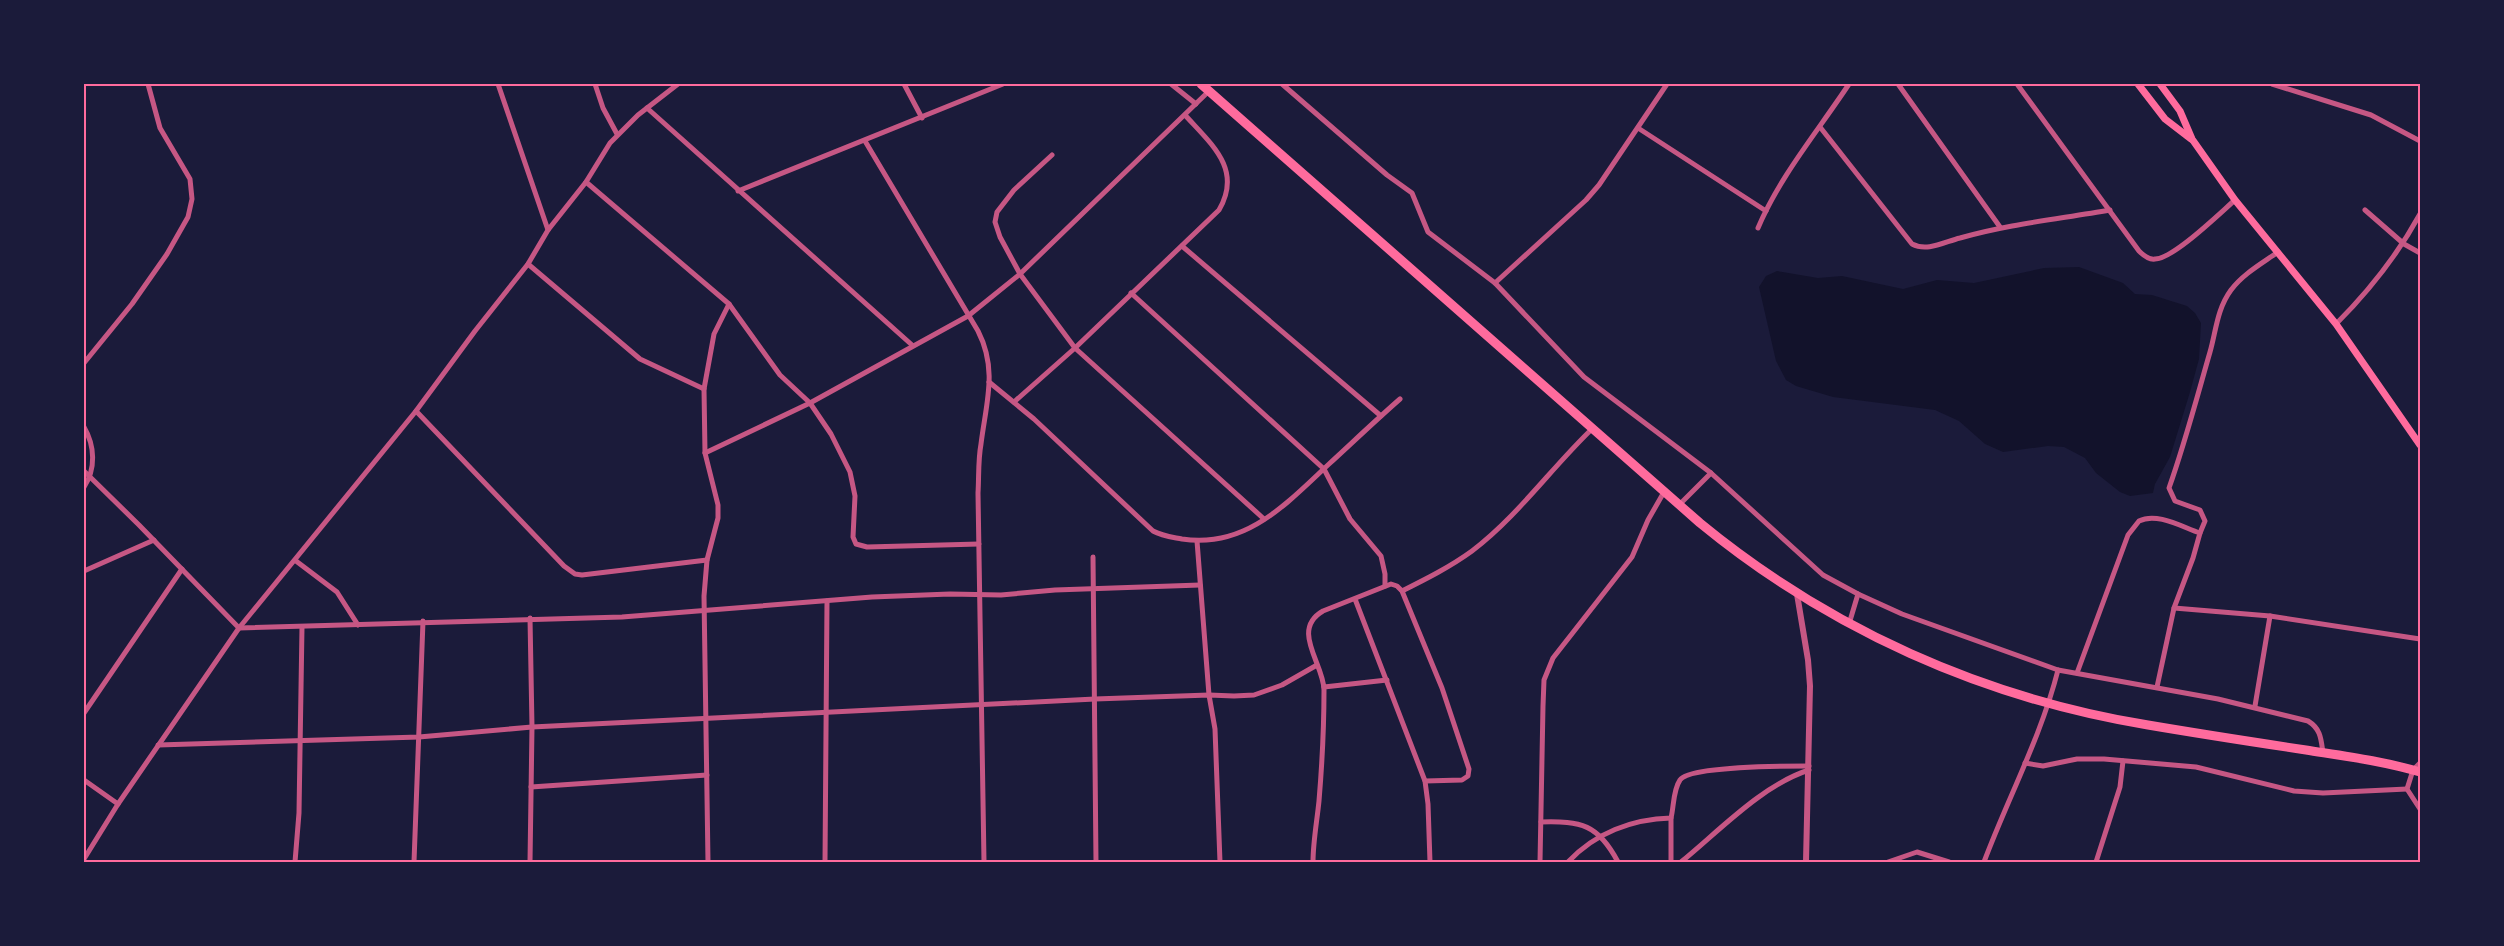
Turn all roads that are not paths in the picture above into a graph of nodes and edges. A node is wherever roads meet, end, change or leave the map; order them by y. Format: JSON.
{"nodes":[{"id":1,"x":148,"y":84,"type":"edge"},
{"id":2,"x":498,"y":84,"type":"edge"},
{"id":3,"x":595,"y":84,"type":"edge"},
{"id":4,"x":678,"y":84,"type":"edge"},
{"id":5,"x":904,"y":84,"type":"edge"},
{"id":6,"x":1003,"y":84,"type":"edge"},
{"id":7,"x":1171,"y":84,"type":"edge"},
{"id":8,"x":1201,"y":84,"type":"edge"},
{"id":9,"x":1282,"y":84,"type":"edge"},
{"id":10,"x":1667,"y":84,"type":"edge"},
{"id":11,"x":1849,"y":84,"type":"edge"},
{"id":12,"x":1898,"y":84,"type":"edge"},
{"id":13,"x":2017,"y":84,"type":"edge"},
{"id":14,"x":2138,"y":84,"type":"edge"},
{"id":15,"x":2160,"y":84,"type":"edge"},
{"id":16,"x":2272,"y":84,"type":"edge"},
{"id":17,"x":1209,"y":91,"type":"junction"},
{"id":18,"x":1196,"y":104,"type":"junction"},
{"id":19,"x":646,"y":108,"type":"junction"},
{"id":20,"x":1185,"y":115,"type":"junction"},
{"id":21,"x":922,"y":118,"type":"junction"},
{"id":22,"x":1820,"y":127,"type":"junction"},
{"id":23,"x":1638,"y":128,"type":"junction"},
{"id":24,"x":618,"y":134,"type":"junction"},
{"id":25,"x":2192,"y":140,"type":"junction"},
{"id":26,"x":865,"y":141,"type":"junction"},
{"id":27,"x":2420,"y":141,"type":"edge"},
{"id":28,"x":1052,"y":155,"type":"dead end"},
{"id":29,"x":586,"y":182,"type":"junction"},
{"id":30,"x":738,"y":191,"type":"junction"},
{"id":31,"x":2235,"y":200,"type":"junction"},
{"id":32,"x":2110,"y":210,"type":"junction"},
{"id":33,"x":2365,"y":210,"type":"dead end"},
{"id":34,"x":1766,"y":211,"type":"junction"},
{"id":35,"x":2420,"y":214,"type":"edge"},
{"id":36,"x":2000,"y":227,"type":"junction"},
{"id":37,"x":1758,"y":228,"type":"dead end"},
{"id":38,"x":548,"y":230,"type":"junction"},
{"id":39,"x":2404,"y":244,"type":"junction"},
{"id":40,"x":1182,"y":246,"type":"junction"},
{"id":41,"x":2278,"y":252,"type":"junction"},
{"id":42,"x":2420,"y":253,"type":"edge"},
{"id":43,"x":528,"y":264,"type":"junction"},
{"id":44,"x":1020,"y":274,"type":"junction"},
{"id":45,"x":1495,"y":283,"type":"junction"},
{"id":46,"x":1131,"y":293,"type":"junction"},
{"id":47,"x":729,"y":304,"type":"junction"},
{"id":48,"x":968,"y":316,"type":"junction"},
{"id":49,"x":2336,"y":324,"type":"junction"},
{"id":50,"x":912,"y":345,"type":"junction"},
{"id":51,"x":1075,"y":348,"type":"junction"},
{"id":52,"x":84,"y":362,"type":"edge"},
{"id":53,"x":989,"y":382,"type":"junction"},
{"id":54,"x":704,"y":389,"type":"junction"},
{"id":55,"x":1400,"y":399,"type":"dead end"},
{"id":56,"x":1014,"y":402,"type":"junction"},
{"id":57,"x":810,"y":403,"type":"junction"},
{"id":58,"x":416,"y":411,"type":"junction"},
{"id":59,"x":1382,"y":416,"type":"junction"},
{"id":60,"x":84,"y":427,"type":"edge"},
{"id":61,"x":1593,"y":428,"type":"junction"},
{"id":62,"x":2420,"y":445,"type":"edge"},
{"id":63,"x":705,"y":452,"type":"junction"},
{"id":64,"x":1324,"y":469,"type":"junction"},
{"id":65,"x":84,"y":471,"type":"edge"},
{"id":66,"x":1711,"y":473,"type":"junction"},
{"id":67,"x":90,"y":478,"type":"junction"},
{"id":68,"x":84,"y":487,"type":"edge"},
{"id":69,"x":1664,"y":492,"type":"junction"},
{"id":70,"x":1679,"y":505,"type":"junction"},
{"id":71,"x":1264,"y":519,"type":"junction"},
{"id":72,"x":2200,"y":533,"type":"junction"},
{"id":73,"x":154,"y":540,"type":"junction"},
{"id":74,"x":1197,"y":541,"type":"junction"},
{"id":75,"x":979,"y":544,"type":"junction"},
{"id":76,"x":1093,"y":557,"type":"dead end"},
{"id":77,"x":707,"y":560,"type":"junction"},
{"id":78,"x":296,"y":561,"type":"junction"},
{"id":79,"x":182,"y":569,"type":"junction"},
{"id":80,"x":84,"y":572,"type":"edge"},
{"id":81,"x":1200,"y":585,"type":"junction"},
{"id":82,"x":1385,"y":586,"type":"junction"},
{"id":83,"x":1094,"y":590,"type":"junction"},
{"id":84,"x":1401,"y":590,"type":"junction"},
{"id":85,"x":980,"y":594,"type":"junction"},
{"id":86,"x":1797,"y":594,"type":"junction"},
{"id":87,"x":1858,"y":594,"type":"junction"},
{"id":88,"x":1355,"y":599,"type":"junction"},
{"id":89,"x":827,"y":601,"type":"junction"},
{"id":90,"x":2174,"y":608,"type":"junction"},
{"id":91,"x":705,"y":610,"type":"junction"},
{"id":92,"x":2270,"y":616,"type":"junction"},
{"id":93,"x":530,"y":618,"type":"junction"},
{"id":94,"x":423,"y":621,"type":"junction"},
{"id":95,"x":1849,"y":624,"type":"junction"},
{"id":96,"x":358,"y":625,"type":"junction"},
{"id":97,"x":302,"y":627,"type":"junction"},
{"id":98,"x":239,"y":628,"type":"junction"},
{"id":99,"x":2420,"y":639,"type":"edge"},
{"id":100,"x":1317,"y":665,"type":"junction"},
{"id":101,"x":2058,"y":670,"type":"junction"},
{"id":102,"x":2077,"y":673,"type":"junction"},
{"id":103,"x":1387,"y":680,"type":"junction"},
{"id":104,"x":1324,"y":687,"type":"junction"},
{"id":105,"x":2157,"y":687,"type":"junction"},
{"id":106,"x":1209,"y":695,"type":"junction"},
{"id":107,"x":1095,"y":699,"type":"junction"},
{"id":108,"x":982,"y":704,"type":"junction"},
{"id":109,"x":2049,"y":704,"type":"junction"},
{"id":110,"x":2255,"y":706,"type":"junction"},
{"id":111,"x":826,"y":712,"type":"junction"},
{"id":112,"x":84,"y":713,"type":"edge"},
{"id":113,"x":706,"y":718,"type":"junction"},
{"id":114,"x":532,"y":727,"type":"junction"},
{"id":115,"x":419,"y":737,"type":"junction"},
{"id":116,"x":300,"y":741,"type":"junction"},
{"id":117,"x":158,"y":746,"type":"junction"},
{"id":118,"x":2323,"y":753,"type":"junction"},
{"id":119,"x":2122,"y":761,"type":"junction"},
{"id":120,"x":2025,"y":763,"type":"junction"},
{"id":121,"x":2420,"y":763,"type":"edge"},
{"id":122,"x":1809,"y":768,"type":"junction"},
{"id":123,"x":2417,"y":771,"type":"edge"},
{"id":124,"x":707,"y":775,"type":"junction"},
{"id":125,"x":84,"y":780,"type":"edge"},
{"id":126,"x":1425,"y":781,"type":"junction"},
{"id":127,"x":531,"y":787,"type":"junction"},
{"id":128,"x":2407,"y":789,"type":"junction"},
{"id":129,"x":118,"y":804,"type":"junction"},
{"id":130,"x":2420,"y":809,"type":"edge"},
{"id":131,"x":1671,"y":818,"type":"junction"},
{"id":132,"x":1540,"y":822,"type":"junction"},
{"id":133,"x":1600,"y":837,"type":"junction"},
{"id":134,"x":84,"y":859,"type":"edge"},
{"id":135,"x":295,"y":862,"type":"edge"},
{"id":136,"x":414,"y":862,"type":"edge"},
{"id":137,"x":530,"y":862,"type":"edge"},
{"id":138,"x":708,"y":862,"type":"edge"},
{"id":139,"x":825,"y":862,"type":"edge"},
{"id":140,"x":984,"y":862,"type":"edge"},
{"id":141,"x":1096,"y":862,"type":"edge"},
{"id":142,"x":1220,"y":862,"type":"edge"},
{"id":143,"x":1313,"y":862,"type":"edge"},
{"id":144,"x":1430,"y":862,"type":"edge"},
{"id":145,"x":1540,"y":862,"type":"edge"},
{"id":146,"x":1568,"y":862,"type":"edge"},
{"id":147,"x":1618,"y":862,"type":"edge"},
{"id":148,"x":1671,"y":862,"type":"edge"},
{"id":149,"x":1681,"y":862,"type":"edge"},
{"id":150,"x":1806,"y":862,"type":"edge"},
{"id":151,"x":1888,"y":862,"type":"edge"},
{"id":152,"x":1949,"y":862,"type":"edge"},
{"id":153,"x":1984,"y":862,"type":"edge"},
{"id":154,"x":2096,"y":862,"type":"edge"}],
"edges":[{"from":1,"to":52,"type":"street"},
{"from":2,"to":38,"type":"street"},
{"from":3,"to":24,"type":"street"},
{"from":4,"to":19,"type":"street"},
{"from":5,"to":21,"type":"street"},
{"from":6,"to":21,"type":"street"},
{"from":7,"to":18,"type":"street"},
{"from":8,"to":17,"type":"highway"},
{"from":9,"to":45,"type":"street"},
{"from":10,"to":23,"type":"street"},
{"from":11,"to":22,"type":"street"},
{"from":12,"to":36,"type":"street"},
{"from":13,"to":32,"type":"street"},
{"from":14,"to":25,"type":"main road"},
{"from":15,"to":25,"type":"main road"},
{"from":16,"to":27,"type":"street"},
{"from":17,"to":18,"type":"street"},
{"from":17,"to":61,"type":"highway"},
{"from":18,"to":20,"type":"street"},
{"from":19,"to":24,"type":"street"},
{"from":19,"to":30,"type":"street"},
{"from":20,"to":40,"type":"street"},
{"from":20,"to":44,"type":"street"},
{"from":21,"to":26,"type":"street"},
{"from":22,"to":34,"type":"street"},
{"from":22,"to":36,"type":"street"},
{"from":23,"to":34,"type":"street"},
{"from":23,"to":45,"type":"street"},
{"from":24,"to":29,"type":"street"},
{"from":25,"to":31,"type":"main road"},
{"from":26,"to":30,"type":"street"},
{"from":26,"to":48,"type":"street"},
{"from":28,"to":44,"type":"street"},
{"from":29,"to":38,"type":"street"},
{"from":29,"to":47,"type":"street"},
{"from":30,"to":50,"type":"street"},
{"from":31,"to":32,"type":"street"},
{"from":31,"to":41,"type":"main road"},
{"from":32,"to":36,"type":"street"},
{"from":33,"to":39,"type":"street"},
{"from":34,"to":37,"type":"street"},
{"from":35,"to":39,"type":"street"},
{"from":38,"to":43,"type":"street"},
{"from":39,"to":42,"type":"street"},
{"from":39,"to":49,"type":"street"},
{"from":40,"to":46,"type":"street"},
{"from":40,"to":59,"type":"street"},
{"from":41,"to":49,"type":"main road"},
{"from":41,"to":72,"type":"street"},
{"from":43,"to":54,"type":"street"},
{"from":43,"to":58,"type":"street"},
{"from":44,"to":48,"type":"street"},
{"from":44,"to":51,"type":"street"},
{"from":45,"to":66,"type":"street"},
{"from":46,"to":51,"type":"street"},
{"from":46,"to":64,"type":"street"},
{"from":47,"to":54,"type":"street"},
{"from":47,"to":57,"type":"street"},
{"from":48,"to":50,"type":"street"},
{"from":48,"to":53,"type":"street"},
{"from":49,"to":62,"type":"main road"},
{"from":50,"to":57,"type":"street"},
{"from":51,"to":56,"type":"street"},
{"from":51,"to":71,"type":"street"},
{"from":53,"to":56,"type":"street"},
{"from":53,"to":75,"type":"street"},
{"from":54,"to":63,"type":"street"},
{"from":55,"to":59,"type":"street"},
{"from":56,"to":74,"type":"street"},
{"from":57,"to":63,"type":"street"},
{"from":57,"to":75,"type":"street"},
{"from":58,"to":77,"type":"street"},
{"from":58,"to":78,"type":"street"},
{"from":59,"to":64,"type":"street"},
{"from":60,"to":67,"type":"street"},
{"from":61,"to":69,"type":"highway"},
{"from":61,"to":84,"type":"street"},
{"from":63,"to":77,"type":"street"},
{"from":64,"to":71,"type":"street"},
{"from":64,"to":82,"type":"street"},
{"from":65,"to":67,"type":"street"},
{"from":66,"to":70,"type":"street"},
{"from":66,"to":87,"type":"street"},
{"from":67,"to":68,"type":"street"},
{"from":67,"to":73,"type":"street"},
{"from":69,"to":70,"type":"highway"},
{"from":69,"to":132,"type":"street"},
{"from":70,"to":86,"type":"highway"},
{"from":71,"to":74,"type":"street"},
{"from":72,"to":90,"type":"street"},
{"from":72,"to":102,"type":"street"},
{"from":73,"to":79,"type":"street"},
{"from":73,"to":80,"type":"street"},
{"from":74,"to":81,"type":"street"},
{"from":75,"to":85,"type":"street"},
{"from":76,"to":83,"type":"street"},
{"from":77,"to":91,"type":"street"},
{"from":78,"to":96,"type":"street"},
{"from":78,"to":98,"type":"street"},
{"from":79,"to":98,"type":"street"},
{"from":79,"to":112,"type":"street"},
{"from":81,"to":83,"type":"street"},
{"from":81,"to":106,"type":"street"},
{"from":82,"to":84,"type":"street"},
{"from":82,"to":88,"type":"street"},
{"from":83,"to":85,"type":"street"},
{"from":83,"to":107,"type":"street"},
{"from":84,"to":126,"type":"street"},
{"from":85,"to":89,"type":"street"},
{"from":85,"to":108,"type":"street"},
{"from":86,"to":95,"type":"highway"},
{"from":86,"to":122,"type":"street"},
{"from":87,"to":95,"type":"street"},
{"from":87,"to":101,"type":"street"},
{"from":88,"to":100,"type":"street"},
{"from":88,"to":103,"type":"street"},
{"from":89,"to":91,"type":"street"},
{"from":89,"to":111,"type":"street"},
{"from":90,"to":92,"type":"street"},
{"from":90,"to":105,"type":"street"},
{"from":91,"to":93,"type":"street"},
{"from":91,"to":113,"type":"street"},
{"from":92,"to":99,"type":"street"},
{"from":92,"to":110,"type":"street"},
{"from":93,"to":94,"type":"street"},
{"from":93,"to":114,"type":"street"},
{"from":94,"to":96,"type":"street"},
{"from":94,"to":115,"type":"street"},
{"from":95,"to":109,"type":"highway"},
{"from":96,"to":97,"type":"street"},
{"from":97,"to":98,"type":"street"},
{"from":97,"to":116,"type":"street"},
{"from":98,"to":117,"type":"street"},
{"from":100,"to":104,"type":"street"},
{"from":100,"to":106,"type":"street"},
{"from":101,"to":102,"type":"street"},
{"from":101,"to":109,"type":"street"},
{"from":102,"to":105,"type":"street"},
{"from":103,"to":104,"type":"street"},
{"from":103,"to":126,"type":"street"},
{"from":104,"to":143,"type":"street"},
{"from":105,"to":110,"type":"street"},
{"from":106,"to":107,"type":"street"},
{"from":106,"to":142,"type":"street"},
{"from":107,"to":108,"type":"street"},
{"from":107,"to":141,"type":"street"},
{"from":108,"to":111,"type":"street"},
{"from":108,"to":140,"type":"street"},
{"from":109,"to":118,"type":"highway"},
{"from":109,"to":120,"type":"street"},
{"from":110,"to":118,"type":"street"},
{"from":111,"to":113,"type":"street"},
{"from":111,"to":139,"type":"street"},
{"from":113,"to":114,"type":"street"},
{"from":113,"to":124,"type":"street"},
{"from":114,"to":115,"type":"street"},
{"from":114,"to":127,"type":"street"},
{"from":115,"to":116,"type":"street"},
{"from":115,"to":136,"type":"street"},
{"from":116,"to":117,"type":"street"},
{"from":116,"to":135,"type":"street"},
{"from":117,"to":129,"type":"street"},
{"from":118,"to":123,"type":"highway"},
{"from":119,"to":120,"type":"street"},
{"from":119,"to":128,"type":"street"},
{"from":119,"to":154,"type":"street"},
{"from":120,"to":153,"type":"street"},
{"from":121,"to":123,"type":"street"},
{"from":122,"to":131,"type":"street"},
{"from":122,"to":149,"type":"street"},
{"from":122,"to":150,"type":"street"},
{"from":123,"to":128,"type":"street"},
{"from":124,"to":127,"type":"street"},
{"from":124,"to":138,"type":"street"},
{"from":125,"to":129,"type":"street"},
{"from":126,"to":144,"type":"street"},
{"from":127,"to":137,"type":"street"},
{"from":128,"to":130,"type":"street"},
{"from":129,"to":134,"type":"street"},
{"from":131,"to":133,"type":"street"},
{"from":131,"to":148,"type":"street"},
{"from":132,"to":133,"type":"street"},
{"from":132,"to":145,"type":"street"},
{"from":133,"to":146,"type":"street"},
{"from":133,"to":147,"type":"street"},
{"from":151,"to":152,"type":"street"}]}
